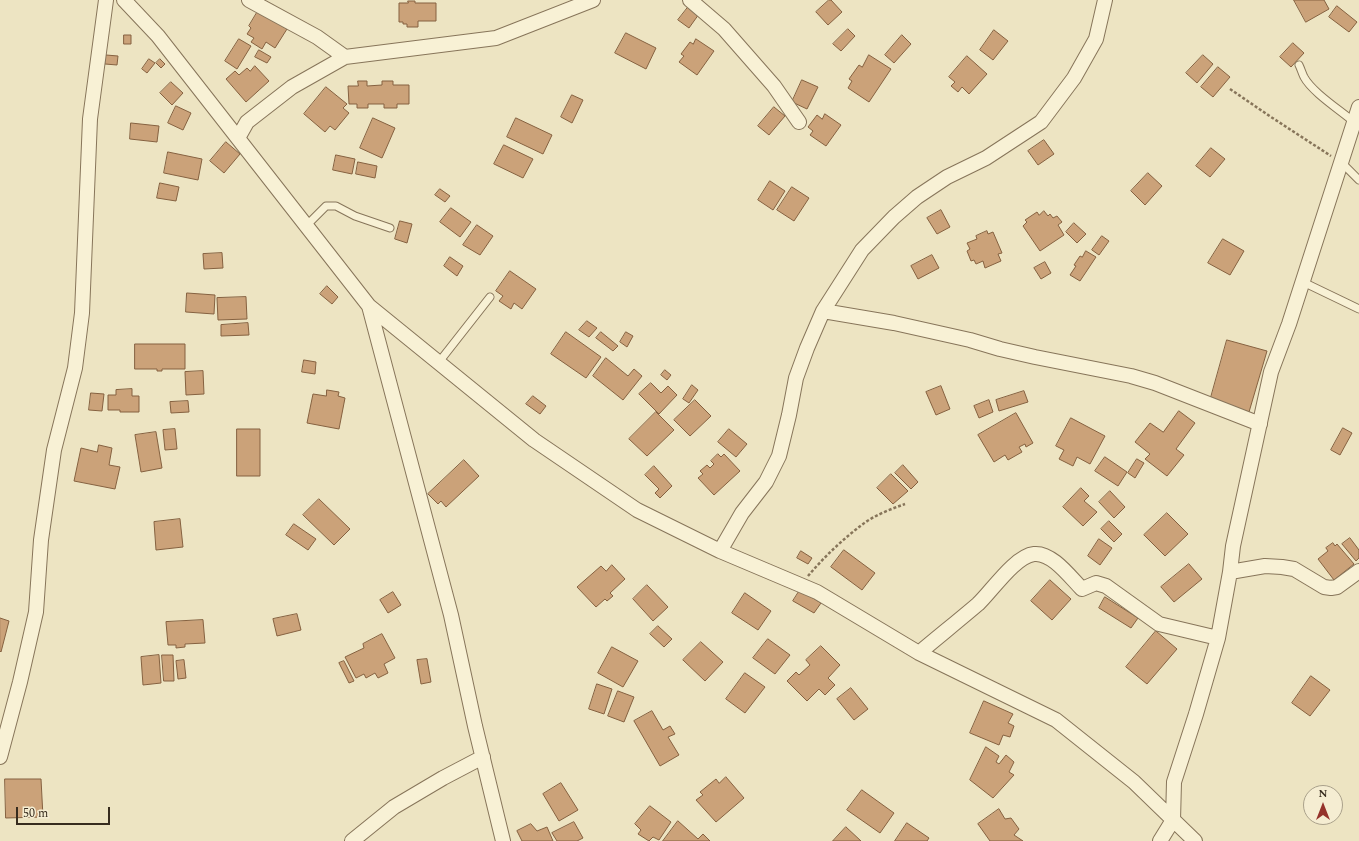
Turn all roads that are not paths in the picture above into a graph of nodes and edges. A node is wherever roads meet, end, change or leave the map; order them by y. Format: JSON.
{"nodes":[{"id":1,"x":106,"y":0,"type":"edge"},
{"id":2,"x":124,"y":0,"type":"edge"},
{"id":3,"x":249,"y":0,"type":"edge"},
{"id":4,"x":593,"y":0,"type":"edge"},
{"id":5,"x":690,"y":0,"type":"edge"},
{"id":6,"x":1105,"y":0,"type":"edge"},
{"id":7,"x":345,"y":57,"type":"junction"},
{"id":8,"x":1299,"y":65,"type":"dead end"},
{"id":9,"x":1359,"y":107,"type":"edge"},
{"id":10,"x":799,"y":122,"type":"dead end"},
{"id":11,"x":1354,"y":122,"type":"junction"},
{"id":12,"x":238,"y":138,"type":"junction"},
{"id":13,"x":1341,"y":162,"type":"junction"},
{"id":14,"x":1359,"y":180,"type":"edge"},
{"id":15,"x":306,"y":226,"type":"junction"},
{"id":16,"x":390,"y":228,"type":"dead end"},
{"id":17,"x":1302,"y":282,"type":"junction"},
{"id":18,"x":490,"y":297,"type":"dead end"},
{"id":19,"x":369,"y":306,"type":"junction"},
{"id":20,"x":1359,"y":310,"type":"edge"},
{"id":21,"x":823,"y":311,"type":"junction"},
{"id":22,"x":439,"y":362,"type":"junction"},
{"id":23,"x":1260,"y":424,"type":"junction"},
{"id":24,"x":720,"y":551,"type":"junction"},
{"id":25,"x":1359,"y":571,"type":"edge"},
{"id":26,"x":1230,"y":572,"type":"junction"},
{"id":27,"x":1218,"y":638,"type":"junction"},
{"id":28,"x":919,"y":653,"type":"junction"},
{"id":29,"x":0,"y":757,"type":"edge"},
{"id":30,"x":483,"y":757,"type":"junction"},
{"id":31,"x":1173,"y":820,"type":"junction"},
{"id":32,"x":352,"y":841,"type":"edge"},
{"id":33,"x":503,"y":841,"type":"edge"},
{"id":34,"x":1160,"y":841,"type":"edge"},
{"id":35,"x":1195,"y":841,"type":"edge"}],
"edges":[{"from":1,"to":29,"type":"street"},
{"from":2,"to":12,"type":"street"},
{"from":3,"to":7,"type":"street"},
{"from":4,"to":7,"type":"street"},
{"from":5,"to":10,"type":"street"},
{"from":6,"to":21,"type":"street"},
{"from":7,"to":12,"type":"street"},
{"from":8,"to":11,"type":"lane"},
{"from":9,"to":11,"type":"street"},
{"from":11,"to":13,"type":"street"},
{"from":12,"to":15,"type":"street"},
{"from":13,"to":14,"type":"lane"},
{"from":13,"to":17,"type":"street"},
{"from":15,"to":16,"type":"lane"},
{"from":15,"to":19,"type":"street"},
{"from":17,"to":20,"type":"lane"},
{"from":17,"to":23,"type":"street"},
{"from":18,"to":22,"type":"lane"},
{"from":19,"to":22,"type":"street"},
{"from":19,"to":30,"type":"street"},
{"from":21,"to":23,"type":"street"},
{"from":21,"to":24,"type":"street"},
{"from":22,"to":24,"type":"street"},
{"from":23,"to":26,"type":"street"},
{"from":24,"to":28,"type":"street"},
{"from":25,"to":26,"type":"street"},
{"from":26,"to":27,"type":"street"},
{"from":27,"to":28,"type":"street"},
{"from":27,"to":31,"type":"street"},
{"from":28,"to":31,"type":"street"},
{"from":30,"to":32,"type":"street"},
{"from":30,"to":33,"type":"street"},
{"from":31,"to":34,"type":"street"},
{"from":31,"to":35,"type":"street"}]}
